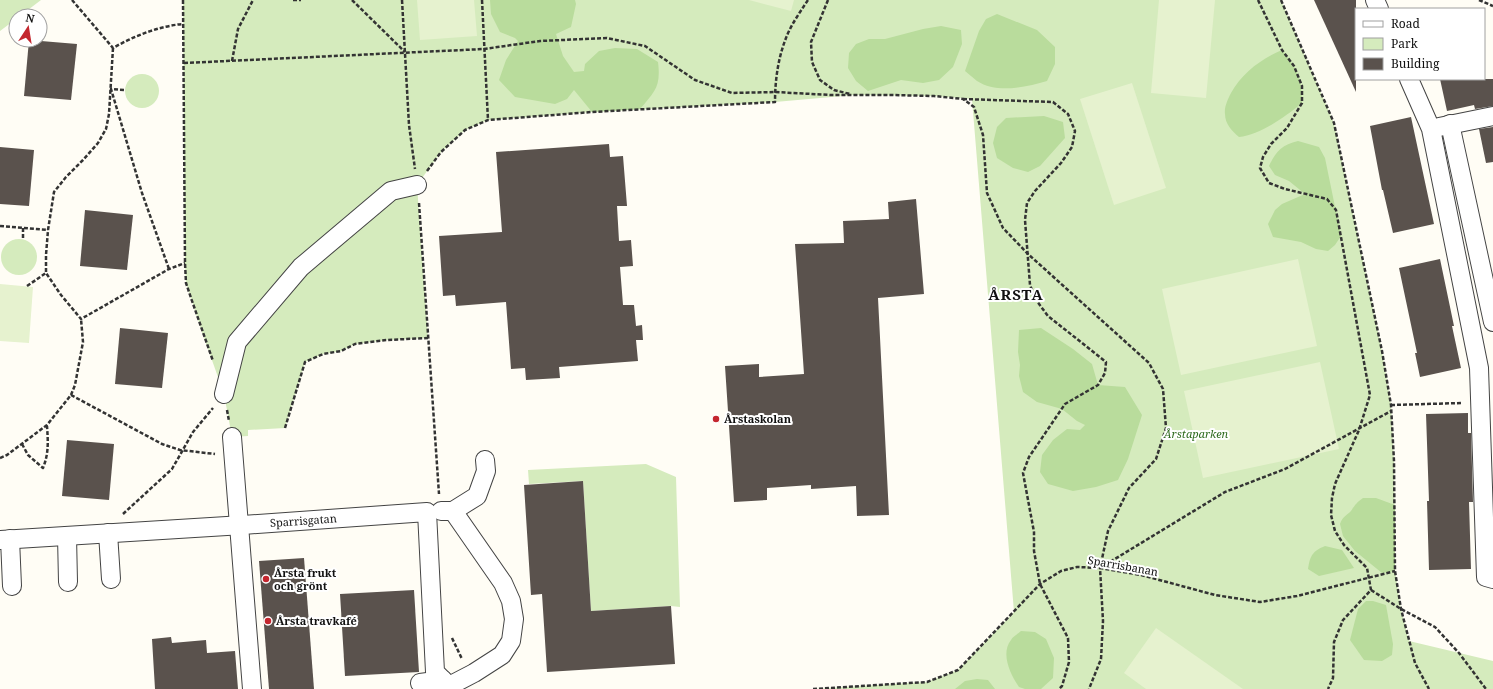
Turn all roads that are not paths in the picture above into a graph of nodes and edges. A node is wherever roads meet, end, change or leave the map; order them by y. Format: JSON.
{"nodes":[{"id":1,"x":1409,"y":80,"type":"edge"},
{"id":2,"x":1493,"y":116,"type":"edge"},
{"id":3,"x":1450,"y":124,"type":"junction"},
{"id":4,"x":1431,"y":129,"type":"junction"},
{"id":5,"x":418,"y":184,"type":"road end"},
{"id":6,"x":1493,"y":322,"type":"edge"},
{"id":7,"x":1486,"y":366,"type":"edge"},
{"id":8,"x":224,"y":394,"type":"road end"},
{"id":9,"x":233,"y":445,"type":"road end"},
{"id":10,"x":485,"y":460,"type":"dead end"},
{"id":11,"x":440,"y":511,"type":"junction"},
{"id":12,"x":240,"y":525,"type":"junction"},
{"id":13,"x":108,"y":533,"type":"junction"},
{"id":14,"x":67,"y":536,"type":"junction"},
{"id":15,"x":5,"y":539,"type":"edge"},
{"id":16,"x":111,"y":579,"type":"dead end"},
{"id":17,"x":1493,"y":579,"type":"edge"},
{"id":18,"x":68,"y":582,"type":"dead end"},
{"id":19,"x":12,"y":586,"type":"dead end"},
{"id":20,"x":420,"y":683,"type":"dead end"},
{"id":21,"x":446,"y":683,"type":"junction"},
{"id":22,"x":252,"y":689,"type":"edge"}],
"edges":[{"from":1,"to":4,"type":"street"},
{"from":2,"to":3,"type":"street"},
{"from":3,"to":4,"type":"street"},
{"from":3,"to":6,"type":"street"},
{"from":4,"to":7,"type":"street"},
{"from":5,"to":8,"type":"street"},
{"from":7,"to":17,"type":"street"},
{"from":9,"to":12,"type":"street"},
{"from":10,"to":11,"type":"street"},
{"from":11,"to":12,"type":"street","name":"Sparrisgatan"},
{"from":11,"to":21,"type":"street"},
{"from":11,"to":21,"type":"street"},
{"from":12,"to":13,"type":"street","name":"Sparrisgatan"},
{"from":12,"to":22,"type":"street"},
{"from":13,"to":14,"type":"street","name":"Sparrisgatan"},
{"from":13,"to":16,"type":"street"},
{"from":14,"to":15,"type":"street","name":"Sparrisgatan"},
{"from":14,"to":18,"type":"street"},
{"from":15,"to":19,"type":"street"},
{"from":20,"to":21,"type":"street"}]}
